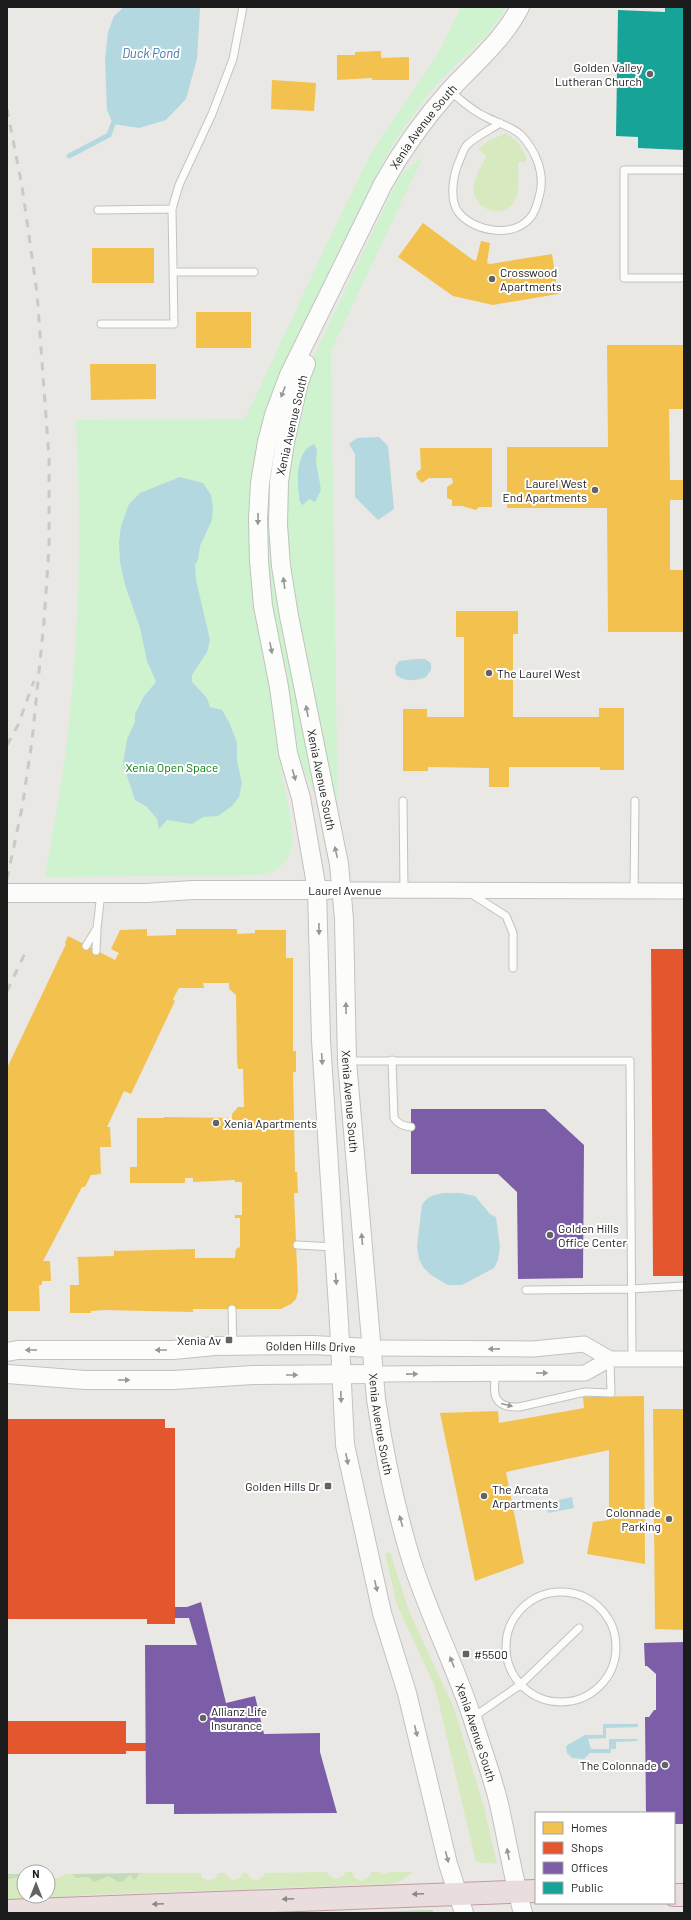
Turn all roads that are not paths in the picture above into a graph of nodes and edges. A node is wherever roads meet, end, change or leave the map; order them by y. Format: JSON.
{"nodes":[{"id":1,"x":243,"y":7,"type":"edge"},
{"id":2,"x":520,"y":7,"type":"edge"},
{"id":3,"x":450,"y":91,"type":"junction"},
{"id":4,"x":500,"y":123,"type":"junction"},
{"id":5,"x":684,"y":170,"type":"edge"},
{"id":6,"x":172,"y":209,"type":"junction"},
{"id":7,"x":98,"y":210,"type":"dead end"},
{"id":8,"x":174,"y":272,"type":"junction"},
{"id":9,"x":254,"y":272,"type":"dead end"},
{"id":10,"x":684,"y":278,"type":"edge"},
{"id":11,"x":336,"y":281,"type":"junction"},
{"id":12,"x":101,"y":324,"type":"dead end"},
{"id":13,"x":403,"y":801,"type":"dead end"},
{"id":14,"x":635,"y":801,"type":"dead end"},
{"id":15,"x":317,"y":890,"type":"junction"},
{"id":16,"x":342,"y":890,"type":"junction"},
{"id":17,"x":404,"y":890,"type":"junction"},
{"id":18,"x":466,"y":890,"type":"junction"},
{"id":19,"x":634,"y":891,"type":"junction"},
{"id":20,"x":684,"y":891,"type":"edge"},
{"id":21,"x":7,"y":893,"type":"edge"},
{"id":22,"x":101,"y":893,"type":"junction"},
{"id":23,"x":97,"y":928,"type":"junction"},
{"id":24,"x":86,"y":946,"type":"dead end"},
{"id":25,"x":96,"y":951,"type":"dead end"},
{"id":26,"x":513,"y":968,"type":"dead end"},
{"id":27,"x":392,"y":1060,"type":"junction"},
{"id":28,"x":347,"y":1061,"type":"junction"},
{"id":29,"x":411,"y":1127,"type":"dead end"},
{"id":30,"x":297,"y":1245,"type":"dead end"},
{"id":31,"x":334,"y":1247,"type":"junction"},
{"id":32,"x":684,"y":1286,"type":"edge"},
{"id":33,"x":631,"y":1289,"type":"junction"},
{"id":34,"x":526,"y":1290,"type":"dead end"},
{"id":35,"x":232,"y":1309,"type":"dead end"},
{"id":36,"x":233,"y":1346,"type":"junction"},
{"id":37,"x":340,"y":1346,"type":"junction"},
{"id":38,"x":371,"y":1348,"type":"junction"},
{"id":39,"x":7,"y":1352,"type":"edge"},
{"id":40,"x":610,"y":1359,"type":"junction"},
{"id":41,"x":632,"y":1359,"type":"junction"},
{"id":42,"x":684,"y":1359,"type":"edge"},
{"id":43,"x":496,"y":1373,"type":"junction"},
{"id":44,"x":7,"y":1374,"type":"edge"},
{"id":45,"x":373,"y":1374,"type":"junction"},
{"id":46,"x":340,"y":1375,"type":"junction"},
{"id":47,"x":579,"y":1628,"type":"dead end"},
{"id":48,"x":520,"y":1685,"type":"junction"},
{"id":49,"x":472,"y":1718,"type":"junction"},
{"id":50,"x":526,"y":1891,"type":"edge"},
{"id":51,"x":457,"y":1893,"type":"junction"},
{"id":52,"x":7,"y":1911,"type":"edge"},
{"id":53,"x":464,"y":1913,"type":"edge"},
{"id":54,"x":523,"y":1913,"type":"edge"}],
"edges":[{"from":1,"to":6,"type":"lane"},
{"from":2,"to":3,"type":"street","name":"Xenia Avenue South"},
{"from":3,"to":4,"type":"lane"},
{"from":3,"to":11,"type":"street","name":"Xenia Avenue South"},
{"from":4,"to":4,"type":"lane"},
{"from":5,"to":10,"type":"lane"},
{"from":6,"to":7,"type":"lane"},
{"from":6,"to":8,"type":"lane"},
{"from":8,"to":9,"type":"lane"},
{"from":8,"to":12,"type":"lane"},
{"from":11,"to":15,"type":"street","name":"Xenia Avenue South","one_way":true},
{"from":16,"to":11,"type":"street","name":"Xenia Avenue South","one_way":true},
{"from":13,"to":17,"type":"lane"},
{"from":14,"to":19,"type":"lane"},
{"from":15,"to":16,"type":"street","name":"Laurel Avenue"},
{"from":15,"to":22,"type":"street","name":"Laurel Avenue"},
{"from":15,"to":31,"type":"street","name":"Xenia Avenue South","one_way":true},
{"from":16,"to":17,"type":"street","name":"Laurel Avenue"},
{"from":28,"to":16,"type":"street","name":"Xenia Avenue South","one_way":true},
{"from":17,"to":18,"type":"street","name":"Laurel Avenue"},
{"from":18,"to":19,"type":"street","name":"Laurel Avenue"},
{"from":18,"to":26,"type":"lane"},
{"from":19,"to":20,"type":"street","name":"Laurel Avenue"},
{"from":21,"to":22,"type":"street","name":"Laurel Avenue"},
{"from":22,"to":23,"type":"lane"},
{"from":23,"to":24,"type":"lane"},
{"from":23,"to":25,"type":"lane"},
{"from":27,"to":28,"type":"lane"},
{"from":27,"to":29,"type":"lane"},
{"from":27,"to":33,"type":"lane"},
{"from":38,"to":28,"type":"street","name":"Xenia Avenue South","one_way":true},
{"from":30,"to":31,"type":"lane"},
{"from":31,"to":37,"type":"street","name":"Xenia Avenue South","one_way":true},
{"from":32,"to":33,"type":"lane"},
{"from":33,"to":34,"type":"lane"},
{"from":33,"to":41,"type":"lane"},
{"from":35,"to":36,"type":"lane"},
{"from":36,"to":37,"type":"street","name":"Golden Hills Drive"},
{"from":36,"to":39,"type":"street","name":"Golden Hills Drive","one_way":true},
{"from":37,"to":38,"type":"street","name":"Golden Hills Drive"},
{"from":37,"to":46,"type":"street","name":"Xenia Avenue South"},
{"from":40,"to":38,"type":"street","name":"Golden Hills Drive","one_way":true},
{"from":38,"to":45,"type":"street","name":"Xenia Avenue South"},
{"from":40,"to":41,"type":"street","name":"Golden Hills Drive"},
{"from":43,"to":40,"type":"street","name":"Golden Hills Drive","one_way":true},
{"from":43,"to":40,"type":"lane","one_way":true},
{"from":41,"to":42,"type":"street","name":"Golden Hills Drive"},
{"from":45,"to":43,"type":"street","name":"Golden Hills Drive","one_way":true},
{"from":44,"to":46,"type":"street","name":"Golden Hills Drive","one_way":true},
{"from":45,"to":46,"type":"street","name":"Golden Hills Drive"},
{"from":49,"to":45,"type":"street","name":"Xenia Avenue South","one_way":true},
{"from":46,"to":51,"type":"street","name":"Xenia Avenue South","one_way":true},
{"from":47,"to":48,"type":"lane"},
{"from":48,"to":48,"type":"lane"},
{"from":48,"to":49,"type":"lane"},
{"from":50,"to":49,"type":"street","name":"Xenia Avenue South","one_way":true},
{"from":50,"to":51,"type":"highway"},
{"from":50,"to":54,"type":"street","name":"Xenia Avenue South"},
{"from":51,"to":52,"type":"highway","one_way":true},
{"from":51,"to":53,"type":"street","name":"Xenia Avenue South"}]}
